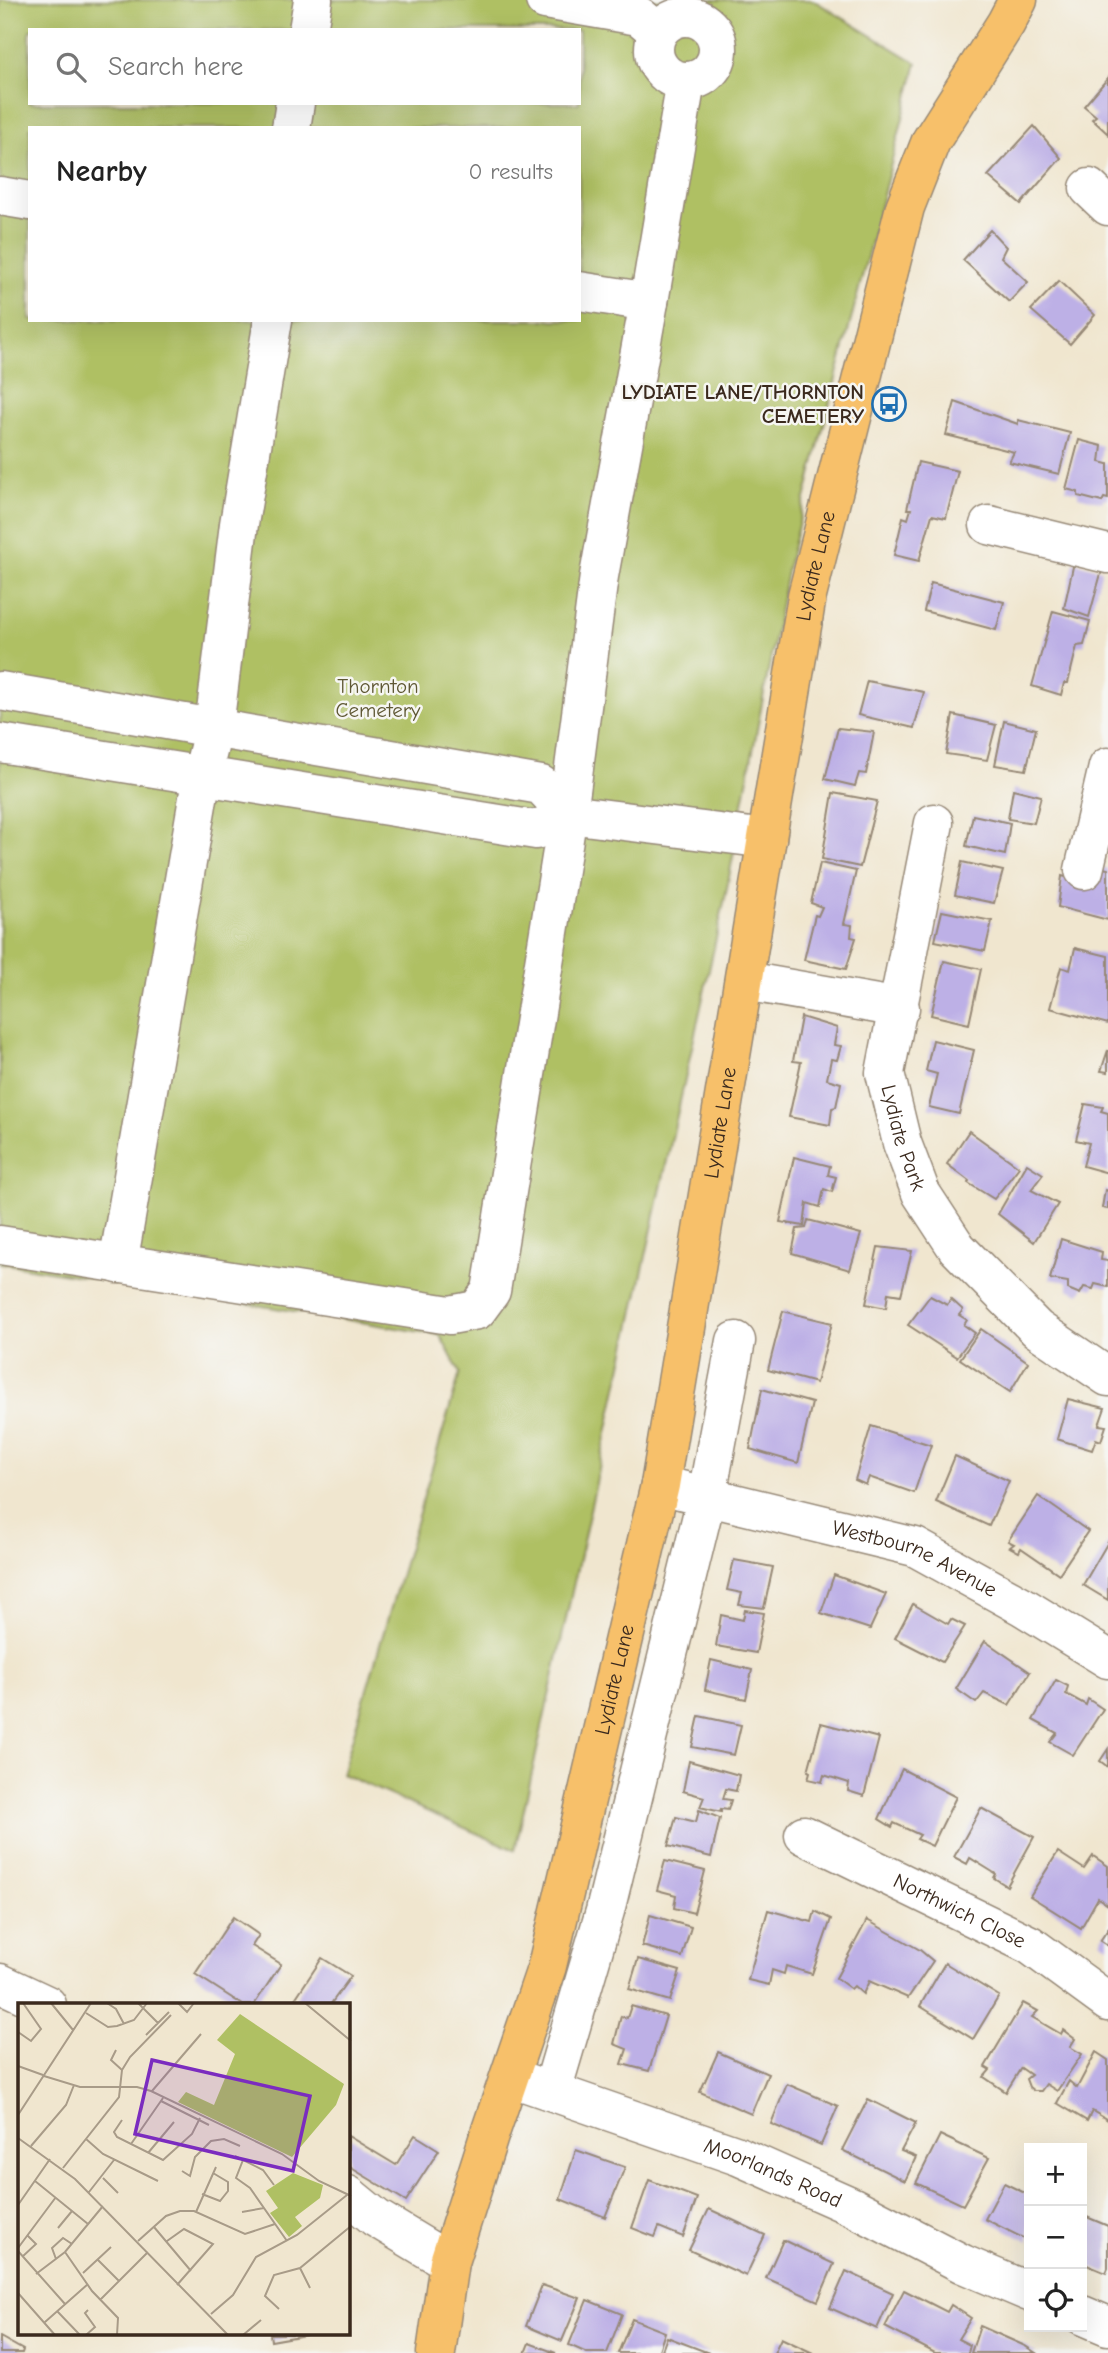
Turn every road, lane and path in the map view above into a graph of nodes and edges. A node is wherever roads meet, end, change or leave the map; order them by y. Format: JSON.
{"nodes":[{"id":1,"x":313,"y":0,"type":"edge"},
{"id":2,"x":545,"y":0,"type":"edge"},
{"id":3,"x":1018,"y":0,"type":"edge"},
{"id":4,"x":308,"y":28,"type":"edge"},
{"id":5,"x":658,"y":33,"type":"junction"},
{"id":6,"x":685,"y":81,"type":"junction"},
{"id":7,"x":295,"y":105,"type":"edge"},
{"id":8,"x":291,"y":126,"type":"edge"},
{"id":9,"x":0,"y":196,"type":"edge"},
{"id":10,"x":28,"y":201,"type":"edge"},
{"id":11,"x":581,"y":291,"type":"edge"},
{"id":12,"x":649,"y":302,"type":"junction"},
{"id":13,"x":273,"y":322,"type":"edge"},
{"id":14,"x":989,"y":525,"type":"dead end"},
{"id":15,"x":1108,"y":554,"type":"edge"},
{"id":16,"x":0,"y":691,"type":"edge"},
{"id":17,"x":214,"y":727,"type":"junction"},
{"id":18,"x":0,"y":743,"type":"edge"},
{"id":19,"x":1108,"y":767,"type":"edge"},
{"id":20,"x":202,"y":775,"type":"junction"},
{"id":21,"x":568,"y":814,"type":"junction"},
{"id":22,"x":934,"y":823,"type":"dead end"},
{"id":23,"x":767,"y":839,"type":"junction"},
{"id":24,"x":1084,"y":870,"type":"dead end"},
{"id":25,"x":745,"y":981,"type":"junction"},
{"id":26,"x":900,"y":1008,"type":"junction"},
{"id":27,"x":0,"y":1245,"type":"edge"},
{"id":28,"x":118,"y":1264,"type":"junction"},
{"id":29,"x":736,"y":1341,"type":"dead end"},
{"id":30,"x":1108,"y":1377,"type":"edge"},
{"id":31,"x":660,"y":1485,"type":"junction"},
{"id":32,"x":707,"y":1495,"type":"junction"},
{"id":33,"x":1108,"y":1659,"type":"edge"},
{"id":34,"x":804,"y":1835,"type":"dead end"},
{"id":35,"x":0,"y":1983,"type":"edge"},
{"id":36,"x":1108,"y":2002,"type":"edge"},
{"id":37,"x":43,"y":2003,"type":"edge"},
{"id":38,"x":508,"y":2078,"type":"junction"},
{"id":39,"x":552,"y":2091,"type":"junction"},
{"id":40,"x":350,"y":2197,"type":"edge"},
{"id":41,"x":449,"y":2262,"type":"junction"},
{"id":42,"x":1024,"y":2290,"type":"edge"},
{"id":43,"x":1087,"y":2317,"type":"edge"},
{"id":44,"x":1108,"y":2326,"type":"edge"},
{"id":45,"x":436,"y":2353,"type":"edge"}],
"edges":[{"from":1,"to":4,"type":"street"},
{"from":2,"to":5,"type":"street"},
{"from":3,"to":23,"type":"main road","name":"Lydiate Lane"},
{"from":5,"to":6,"type":"street"},
{"from":5,"to":6,"type":"street"},
{"from":6,"to":12,"type":"street"},
{"from":7,"to":8,"type":"street"},
{"from":9,"to":10,"type":"street"},
{"from":11,"to":12,"type":"street"},
{"from":12,"to":21,"type":"street"},
{"from":13,"to":17,"type":"street"},
{"from":14,"to":15,"type":"street"},
{"from":16,"to":17,"type":"street"},
{"from":17,"to":20,"type":"street"},
{"from":17,"to":21,"type":"street"},
{"from":18,"to":20,"type":"street"},
{"from":19,"to":24,"type":"street"},
{"from":20,"to":21,"type":"street"},
{"from":20,"to":28,"type":"street"},
{"from":21,"to":23,"type":"street"},
{"from":21,"to":28,"type":"street"},
{"from":22,"to":26,"type":"street","name":"Lydiate Park"},
{"from":23,"to":25,"type":"main road","name":"Lydiate Lane"},
{"from":25,"to":26,"type":"street"},
{"from":25,"to":31,"type":"main road","name":"Lydiate Lane"},
{"from":26,"to":30,"type":"street","name":"Lydiate Park"},
{"from":27,"to":28,"type":"street"},
{"from":29,"to":32,"type":"street"},
{"from":31,"to":32,"type":"street","name":"Westbourne Avenue"},
{"from":31,"to":38,"type":"main road","name":"Lydiate Lane"},
{"from":32,"to":33,"type":"street","name":"Westbourne Avenue"},
{"from":32,"to":39,"type":"street"},
{"from":34,"to":36,"type":"street","name":"Northwich Close"},
{"from":35,"to":37,"type":"street"},
{"from":38,"to":39,"type":"street","name":"Moorlands Road"},
{"from":38,"to":41,"type":"main road","name":"Lydiate Lane"},
{"from":39,"to":42,"type":"street","name":"Moorlands Road"},
{"from":40,"to":41,"type":"street"},
{"from":41,"to":45,"type":"main road","name":"Lydiate Lane"},
{"from":43,"to":44,"type":"street"}]}
